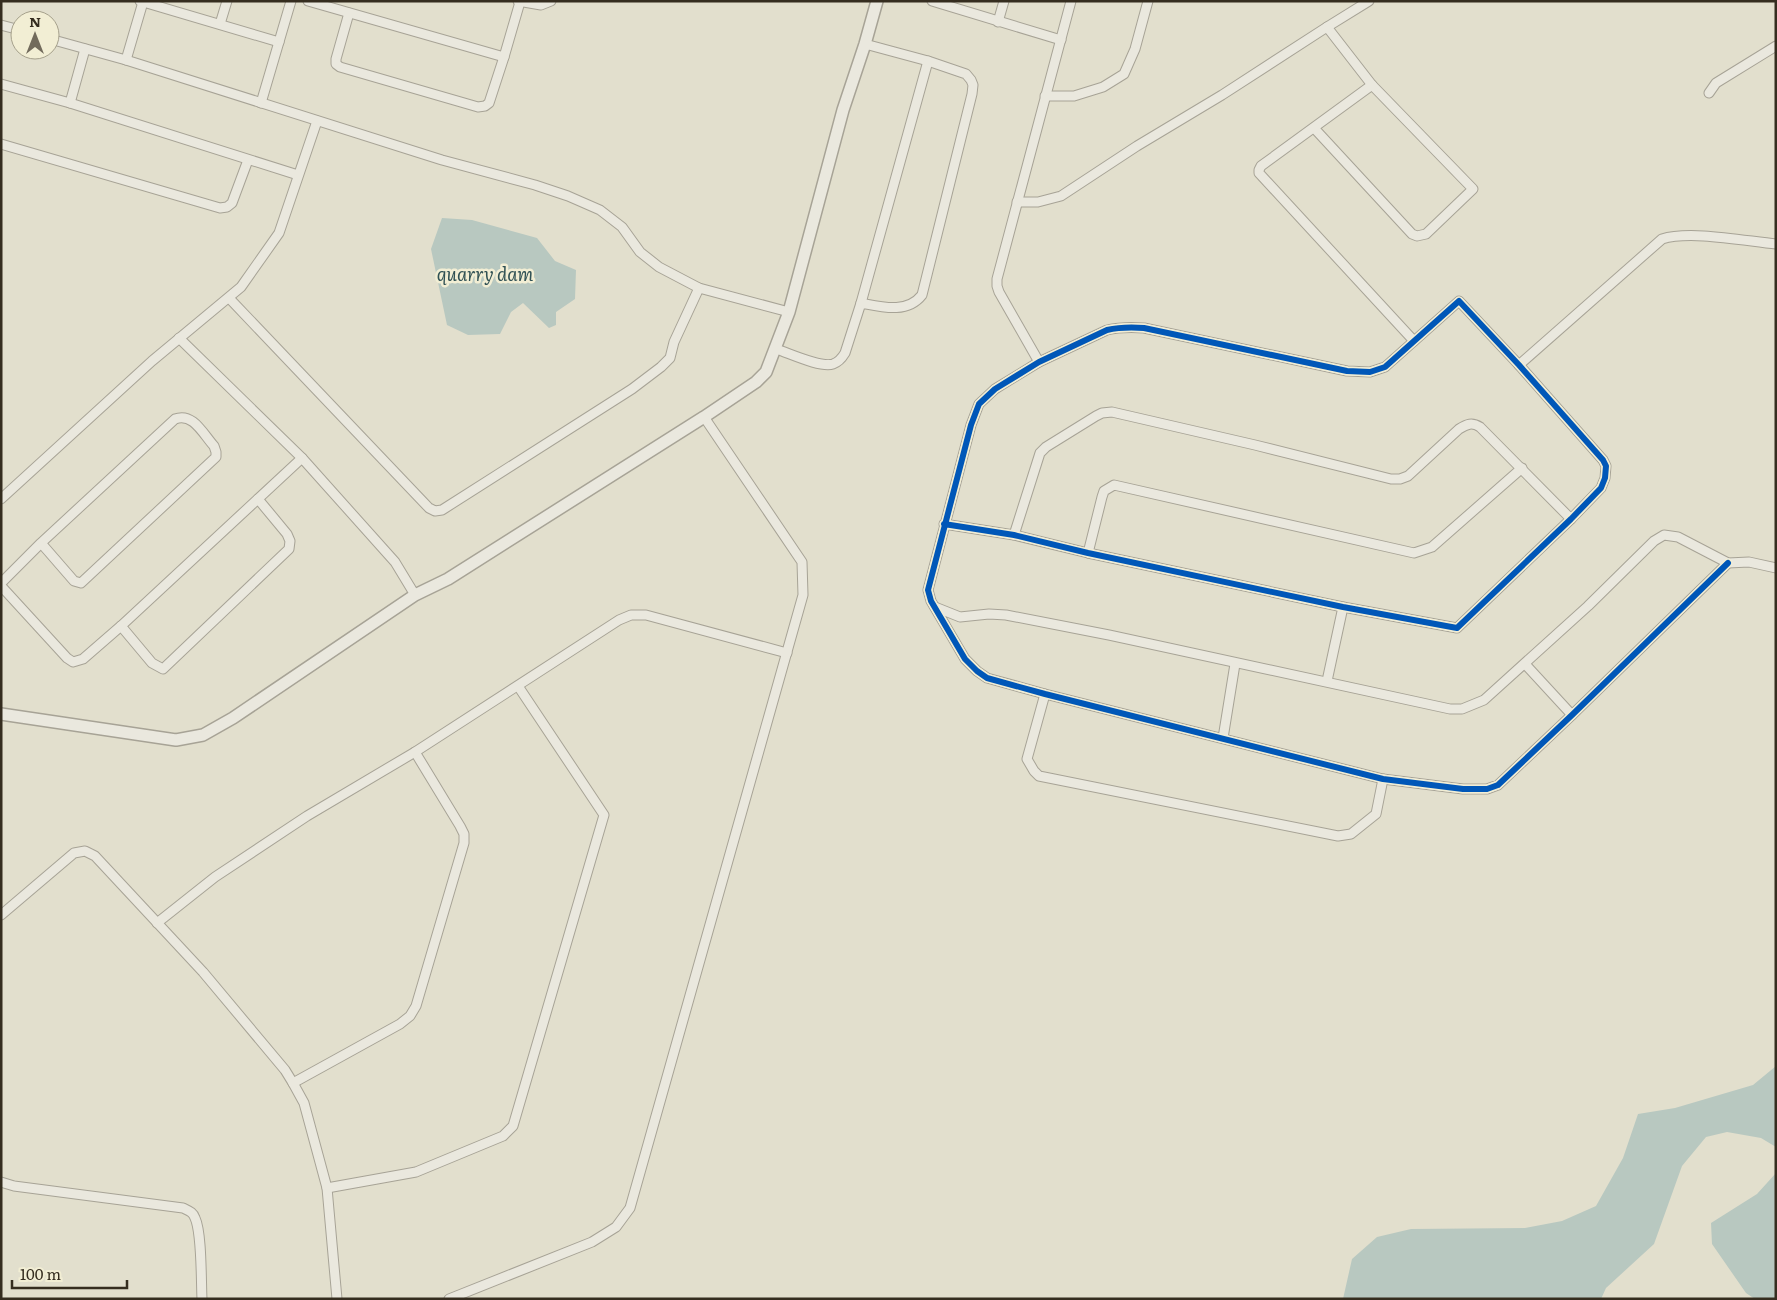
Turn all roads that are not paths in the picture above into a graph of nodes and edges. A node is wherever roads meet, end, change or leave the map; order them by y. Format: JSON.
{"nodes":[{"id":1,"x":227,"y":1,"type":"edge"},
{"id":2,"x":291,"y":1,"type":"edge"},
{"id":3,"x":308,"y":1,"type":"edge"},
{"id":4,"x":551,"y":1,"type":"edge"},
{"id":5,"x":877,"y":1,"type":"edge"},
{"id":6,"x":932,"y":1,"type":"edge"},
{"id":7,"x":1004,"y":1,"type":"edge"},
{"id":8,"x":1071,"y":1,"type":"edge"},
{"id":9,"x":1148,"y":1,"type":"edge"},
{"id":10,"x":1369,"y":1,"type":"edge"},
{"id":11,"x":141,"y":2,"type":"edge"},
{"id":12,"x":519,"y":2,"type":"edge"},
{"id":13,"x":349,"y":12,"type":"junction"},
{"id":14,"x":998,"y":22,"type":"junction"},
{"id":15,"x":220,"y":24,"type":"junction"},
{"id":16,"x":1327,"y":27,"type":"junction"},
{"id":17,"x":1061,"y":40,"type":"junction"},
{"id":18,"x":60,"y":42,"type":"edge"},
{"id":19,"x":279,"y":42,"type":"junction"},
{"id":20,"x":865,"y":44,"type":"junction"},
{"id":21,"x":1776,"y":46,"type":"edge"},
{"id":22,"x":85,"y":49,"type":"junction"},
{"id":23,"x":504,"y":58,"type":"junction"},
{"id":24,"x":126,"y":60,"type":"junction"},
{"id":25,"x":928,"y":61,"type":"junction"},
{"id":26,"x":1,"y":84,"type":"edge"},
{"id":27,"x":1372,"y":86,"type":"junction"},
{"id":28,"x":1709,"y":93,"type":"dead end"},
{"id":29,"x":1045,"y":96,"type":"junction"},
{"id":30,"x":70,"y":103,"type":"junction"},
{"id":31,"x":262,"y":103,"type":"junction"},
{"id":32,"x":317,"y":122,"type":"junction"},
{"id":33,"x":1314,"y":128,"type":"junction"},
{"id":34,"x":1,"y":144,"type":"edge"},
{"id":35,"x":248,"y":160,"type":"junction"},
{"id":36,"x":298,"y":175,"type":"junction"},
{"id":37,"x":1017,"y":202,"type":"junction"},
{"id":38,"x":1776,"y":244,"type":"edge"},
{"id":39,"x":699,"y":288,"type":"junction"},
{"id":40,"x":229,"y":298,"type":"junction"},
{"id":41,"x":861,"y":303,"type":"junction"},
{"id":42,"x":789,"y":312,"type":"junction"},
{"id":43,"x":179,"y":338,"type":"junction"},
{"id":44,"x":1414,"y":341,"type":"junction"},
{"id":45,"x":776,"y":349,"type":"junction"},
{"id":46,"x":1039,"y":362,"type":"junction"},
{"id":47,"x":1520,"y":365,"type":"junction"},
{"id":48,"x":704,"y":417,"type":"junction"},
{"id":49,"x":302,"y":458,"type":"junction"},
{"id":50,"x":1522,"y":468,"type":"junction"},
{"id":51,"x":1,"y":498,"type":"edge"},
{"id":52,"x":258,"y":499,"type":"junction"},
{"id":53,"x":1571,"y":520,"type":"junction"},
{"id":54,"x":944,"y":524,"type":"junction"},
{"id":55,"x":1014,"y":535,"type":"junction"},
{"id":56,"x":41,"y":543,"type":"junction"},
{"id":57,"x":1088,"y":554,"type":"junction"},
{"id":58,"x":1728,"y":563,"type":"junction"},
{"id":59,"x":1776,"y":568,"type":"edge"},
{"id":60,"x":1,"y":585,"type":"edge"},
{"id":61,"x":415,"y":595,"type":"junction"},
{"id":62,"x":935,"y":607,"type":"junction"},
{"id":63,"x":1343,"y":608,"type":"junction"},
{"id":64,"x":121,"y":626,"type":"junction"},
{"id":65,"x":787,"y":653,"type":"junction"},
{"id":66,"x":1235,"y":664,"type":"junction"},
{"id":67,"x":1525,"y":664,"type":"junction"},
{"id":68,"x":1327,"y":681,"type":"junction"},
{"id":69,"x":518,"y":686,"type":"junction"},
{"id":70,"x":1045,"y":694,"type":"junction"},
{"id":71,"x":1,"y":714,"type":"edge"},
{"id":72,"x":1572,"y":715,"type":"junction"},
{"id":73,"x":1223,"y":738,"type":"junction"},
{"id":74,"x":414,"y":752,"type":"junction"},
{"id":75,"x":1383,"y":779,"type":"junction"},
{"id":76,"x":1,"y":914,"type":"edge"},
{"id":77,"x":157,"y":923,"type":"junction"},
{"id":78,"x":293,"y":1083,"type":"junction"},
{"id":79,"x":1,"y":1182,"type":"edge"},
{"id":80,"x":327,"y":1188,"type":"junction"},
{"id":81,"x":202,"y":1299,"type":"edge"},
{"id":82,"x":337,"y":1299,"type":"edge"},
{"id":83,"x":449,"y":1299,"type":"edge"}],
"edges":[{"from":1,"to":15,"type":"street"},
{"from":2,"to":19,"type":"street"},
{"from":3,"to":13,"type":"street"},
{"from":4,"to":12,"type":"street"},
{"from":5,"to":20,"type":"street"},
{"from":6,"to":14,"type":"street"},
{"from":7,"to":14,"type":"street"},
{"from":8,"to":17,"type":"street"},
{"from":9,"to":29,"type":"street"},
{"from":10,"to":16,"type":"street"},
{"from":11,"to":15,"type":"street"},
{"from":11,"to":24,"type":"street"},
{"from":12,"to":23,"type":"street"},
{"from":13,"to":23,"type":"street"},
{"from":13,"to":23,"type":"street"},
{"from":14,"to":17,"type":"street"},
{"from":15,"to":19,"type":"street"},
{"from":16,"to":27,"type":"street"},
{"from":16,"to":37,"type":"street"},
{"from":17,"to":29,"type":"street"},
{"from":18,"to":22,"type":"street"},
{"from":19,"to":31,"type":"street"},
{"from":20,"to":25,"type":"street"},
{"from":20,"to":42,"type":"street"},
{"from":21,"to":28,"type":"street"},
{"from":22,"to":24,"type":"street"},
{"from":22,"to":30,"type":"street"},
{"from":24,"to":31,"type":"street"},
{"from":25,"to":41,"type":"street"},
{"from":25,"to":41,"type":"street"},
{"from":26,"to":30,"type":"street"},
{"from":27,"to":33,"type":"street"},
{"from":27,"to":33,"type":"street"},
{"from":29,"to":37,"type":"street"},
{"from":30,"to":35,"type":"street"},
{"from":31,"to":32,"type":"street"},
{"from":32,"to":36,"type":"street"},
{"from":32,"to":39,"type":"street"},
{"from":33,"to":44,"type":"street"},
{"from":34,"to":35,"type":"street"},
{"from":35,"to":36,"type":"street"},
{"from":36,"to":40,"type":"street"},
{"from":37,"to":46,"type":"street"},
{"from":38,"to":47,"type":"street"},
{"from":39,"to":40,"type":"street"},
{"from":39,"to":42,"type":"street"},
{"from":40,"to":43,"type":"street"},
{"from":41,"to":45,"type":"street"},
{"from":42,"to":45,"type":"street"},
{"from":43,"to":49,"type":"street"},
{"from":43,"to":51,"type":"street"},
{"from":44,"to":46,"type":"street"},
{"from":44,"to":47,"type":"street"},
{"from":45,"to":48,"type":"street"},
{"from":46,"to":54,"type":"street"},
{"from":47,"to":53,"type":"street"},
{"from":48,"to":61,"type":"street"},
{"from":48,"to":65,"type":"street"},
{"from":49,"to":52,"type":"street"},
{"from":49,"to":61,"type":"street"},
{"from":50,"to":53,"type":"street"},
{"from":50,"to":55,"type":"street"},
{"from":50,"to":57,"type":"street"},
{"from":52,"to":64,"type":"street"},
{"from":52,"to":64,"type":"street"},
{"from":53,"to":63,"type":"street"},
{"from":54,"to":55,"type":"street"},
{"from":54,"to":62,"type":"street"},
{"from":55,"to":57,"type":"street"},
{"from":56,"to":56,"type":"street"},
{"from":56,"to":60,"type":"street"},
{"from":57,"to":63,"type":"street"},
{"from":58,"to":59,"type":"street"},
{"from":58,"to":67,"type":"street"},
{"from":58,"to":72,"type":"street"},
{"from":60,"to":64,"type":"street"},
{"from":61,"to":71,"type":"street"},
{"from":62,"to":66,"type":"street"},
{"from":62,"to":70,"type":"street"},
{"from":63,"to":68,"type":"street"},
{"from":65,"to":69,"type":"street"},
{"from":65,"to":83,"type":"street"},
{"from":66,"to":68,"type":"street"},
{"from":66,"to":73,"type":"street"},
{"from":67,"to":68,"type":"street"},
{"from":67,"to":72,"type":"street"},
{"from":69,"to":74,"type":"street"},
{"from":69,"to":80,"type":"street"},
{"from":70,"to":73,"type":"street"},
{"from":70,"to":75,"type":"street"},
{"from":72,"to":75,"type":"street"},
{"from":73,"to":75,"type":"street"},
{"from":74,"to":77,"type":"street"},
{"from":74,"to":78,"type":"street"},
{"from":76,"to":77,"type":"street"},
{"from":77,"to":78,"type":"street"},
{"from":78,"to":80,"type":"street"},
{"from":79,"to":81,"type":"street"},
{"from":80,"to":82,"type":"street"}]}
